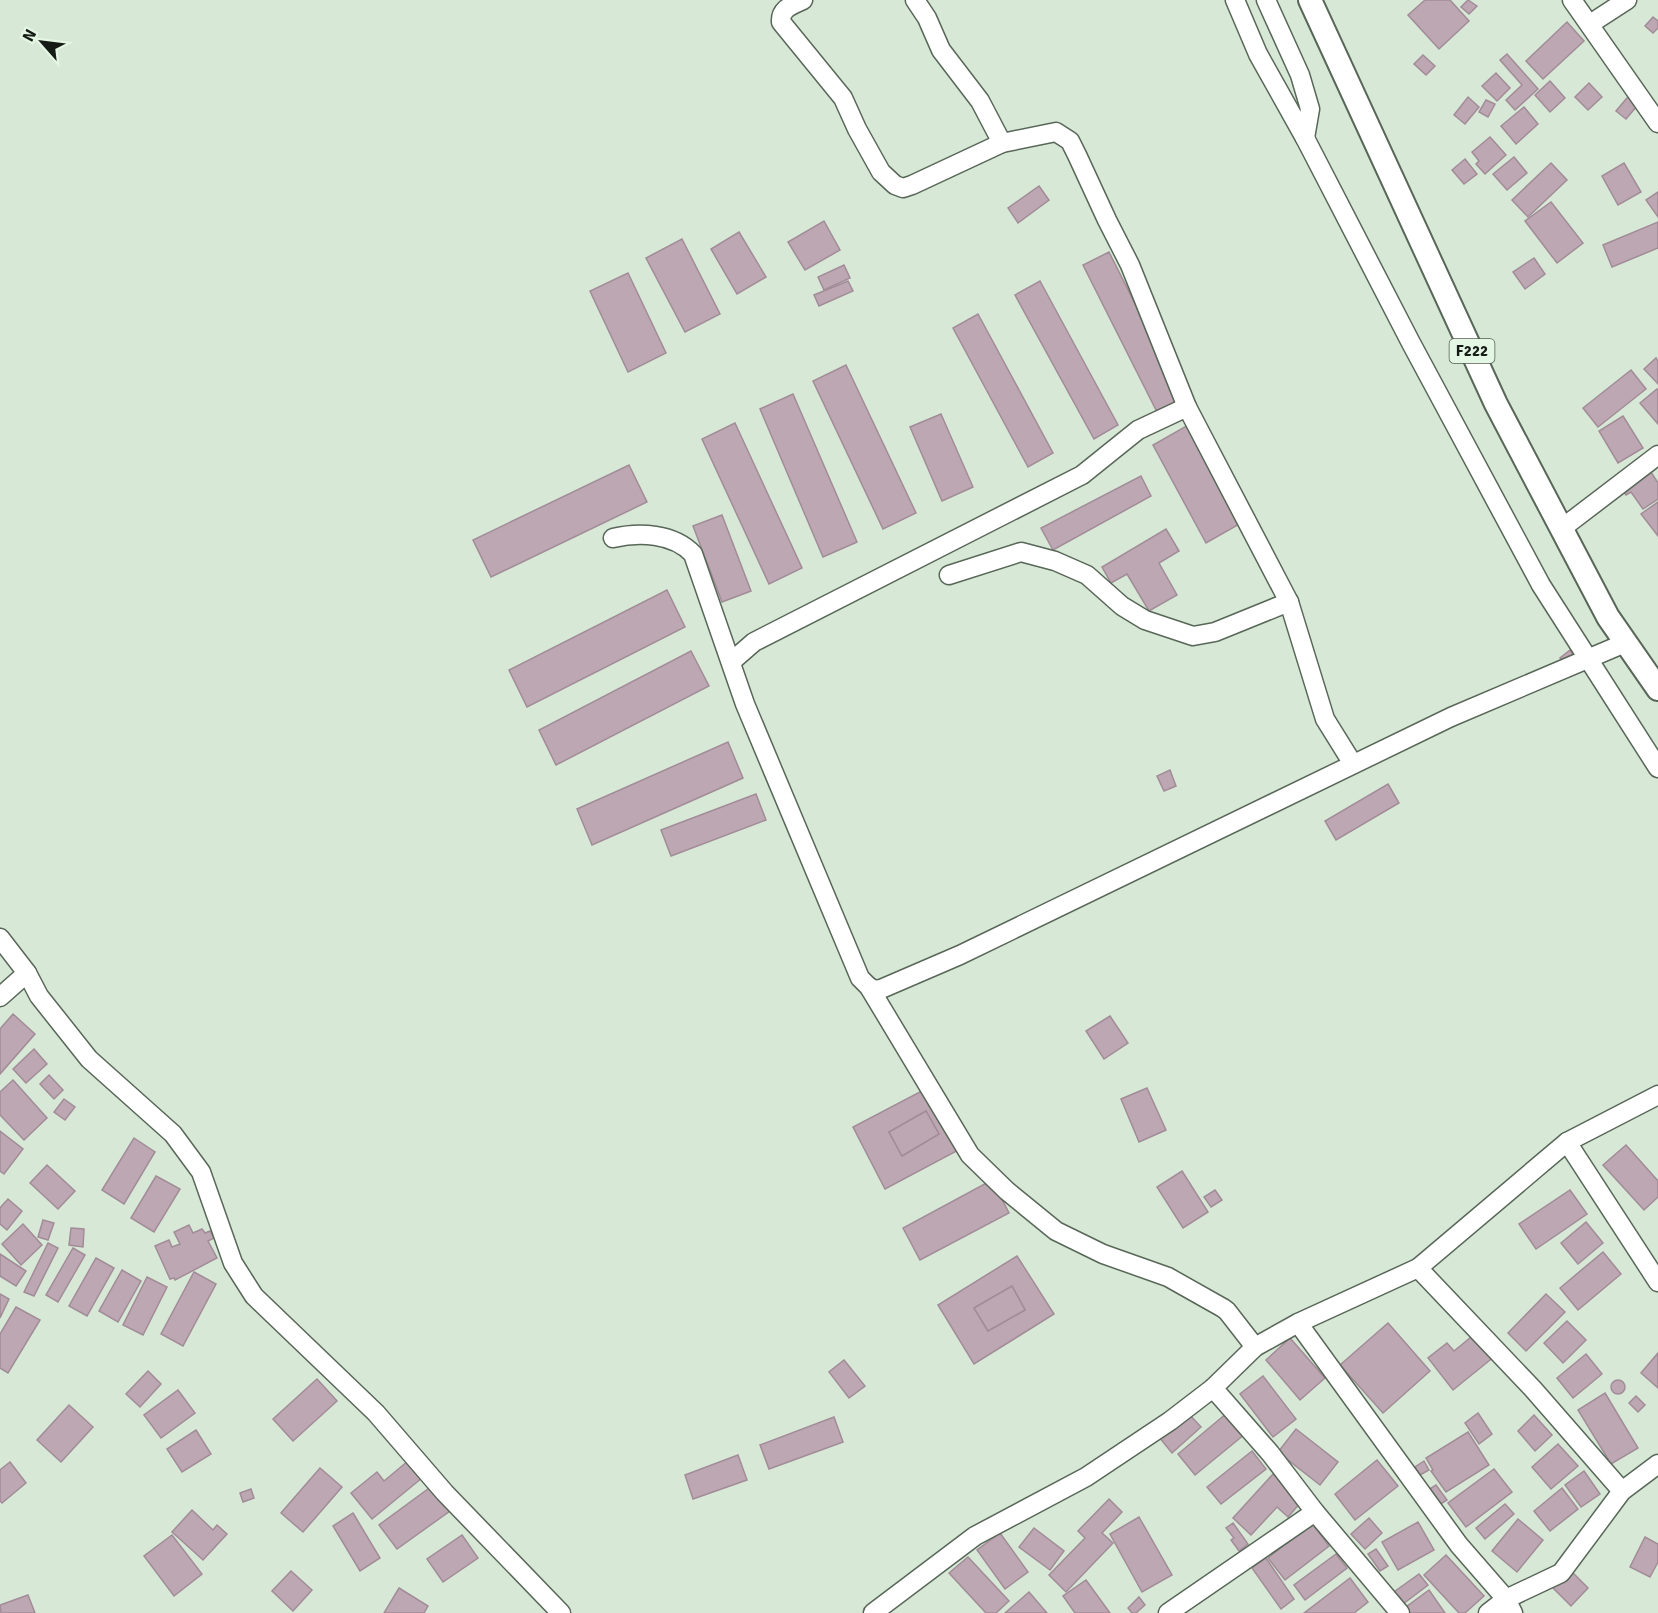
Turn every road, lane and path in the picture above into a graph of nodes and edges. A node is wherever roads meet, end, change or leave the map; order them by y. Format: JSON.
{"nodes":[{"id":1,"x":803,"y":0,"type":"edge"},
{"id":2,"x":915,"y":0,"type":"edge"},
{"id":3,"x":1235,"y":0,"type":"edge"},
{"id":4,"x":1266,"y":0,"type":"edge"},
{"id":5,"x":1310,"y":0,"type":"edge"},
{"id":6,"x":1572,"y":0,"type":"edge"},
{"id":7,"x":1627,"y":0,"type":"edge"},
{"id":8,"x":1590,"y":24,"type":"junction"},
{"id":9,"x":1658,"y":123,"type":"edge"},
{"id":10,"x":1305,"y":138,"type":"junction"},
{"id":11,"x":1002,"y":143,"type":"junction"},
{"id":12,"x":1187,"y":407,"type":"junction"},
{"id":13,"x":1658,"y":455,"type":"edge"},
{"id":14,"x":1561,"y":529,"type":"junction"},
{"id":15,"x":613,"y":538,"type":"dead end"},
{"id":16,"x":949,"y":575,"type":"dead end"},
{"id":17,"x":1289,"y":602,"type":"junction"},
{"id":18,"x":723,"y":641,"type":"junction"},
{"id":19,"x":754,"y":642,"type":"junction"},
{"id":20,"x":1624,"y":643,"type":"junction"},
{"id":21,"x":1588,"y":659,"type":"junction"},
{"id":22,"x":731,"y":662,"type":"junction"},
{"id":23,"x":1658,"y":689,"type":"edge"},
{"id":24,"x":1353,"y":764,"type":"junction"},
{"id":25,"x":1658,"y":768,"type":"edge"},
{"id":26,"x":0,"y":938,"type":"edge"},
{"id":27,"x":27,"y":973,"type":"junction"},
{"id":28,"x":868,"y":987,"type":"junction"},
{"id":29,"x":0,"y":997,"type":"edge"},
{"id":30,"x":1658,"y":1095,"type":"edge"},
{"id":31,"x":1567,"y":1142,"type":"junction"},
{"id":32,"x":1418,"y":1268,"type":"junction"},
{"id":33,"x":1658,"y":1282,"type":"edge"},
{"id":34,"x":1298,"y":1323,"type":"junction"},
{"id":35,"x":1255,"y":1347,"type":"junction"},
{"id":36,"x":1213,"y":1388,"type":"junction"},
{"id":37,"x":1658,"y":1464,"type":"edge"},
{"id":38,"x":1622,"y":1491,"type":"junction"},
{"id":39,"x":1315,"y":1512,"type":"junction"},
{"id":40,"x":1509,"y":1606,"type":"edge"},
{"id":41,"x":561,"y":1613,"type":"edge"},
{"id":42,"x":873,"y":1613,"type":"edge"},
{"id":43,"x":1168,"y":1613,"type":"edge"},
{"id":44,"x":1400,"y":1613,"type":"edge"},
{"id":45,"x":1488,"y":1613,"type":"edge"}],
"edges":[{"from":1,"to":11,"type":"street"},
{"from":2,"to":11,"type":"street"},
{"from":3,"to":10,"type":"street"},
{"from":4,"to":10,"type":"street"},
{"from":5,"to":14,"type":"main road","number":"F222"},
{"from":6,"to":8,"type":"street"},
{"from":7,"to":8,"type":"street"},
{"from":8,"to":9,"type":"street"},
{"from":10,"to":21,"type":"street"},
{"from":11,"to":12,"type":"street"},
{"from":12,"to":17,"type":"street"},
{"from":12,"to":19,"type":"street"},
{"from":13,"to":14,"type":"street"},
{"from":14,"to":20,"type":"main road","number":"F222"},
{"from":15,"to":18,"type":"street"},
{"from":16,"to":17,"type":"street"},
{"from":17,"to":24,"type":"street"},
{"from":18,"to":19,"type":"street"},
{"from":18,"to":22,"type":"street"},
{"from":19,"to":22,"type":"street"},
{"from":20,"to":21,"type":"street"},
{"from":20,"to":23,"type":"main road","number":"F222"},
{"from":21,"to":24,"type":"street"},
{"from":21,"to":25,"type":"street"},
{"from":22,"to":28,"type":"street"},
{"from":24,"to":28,"type":"street"},
{"from":26,"to":27,"type":"street"},
{"from":27,"to":29,"type":"street"},
{"from":27,"to":41,"type":"street"},
{"from":28,"to":35,"type":"street"},
{"from":30,"to":31,"type":"street"},
{"from":31,"to":32,"type":"street"},
{"from":31,"to":33,"type":"street"},
{"from":32,"to":34,"type":"street"},
{"from":32,"to":38,"type":"street"},
{"from":34,"to":35,"type":"street"},
{"from":34,"to":40,"type":"street"},
{"from":35,"to":36,"type":"street"},
{"from":36,"to":39,"type":"street"},
{"from":36,"to":42,"type":"street"},
{"from":37,"to":38,"type":"street"},
{"from":38,"to":40,"type":"street"},
{"from":39,"to":43,"type":"street"},
{"from":39,"to":44,"type":"street"},
{"from":40,"to":45,"type":"street"}]}
